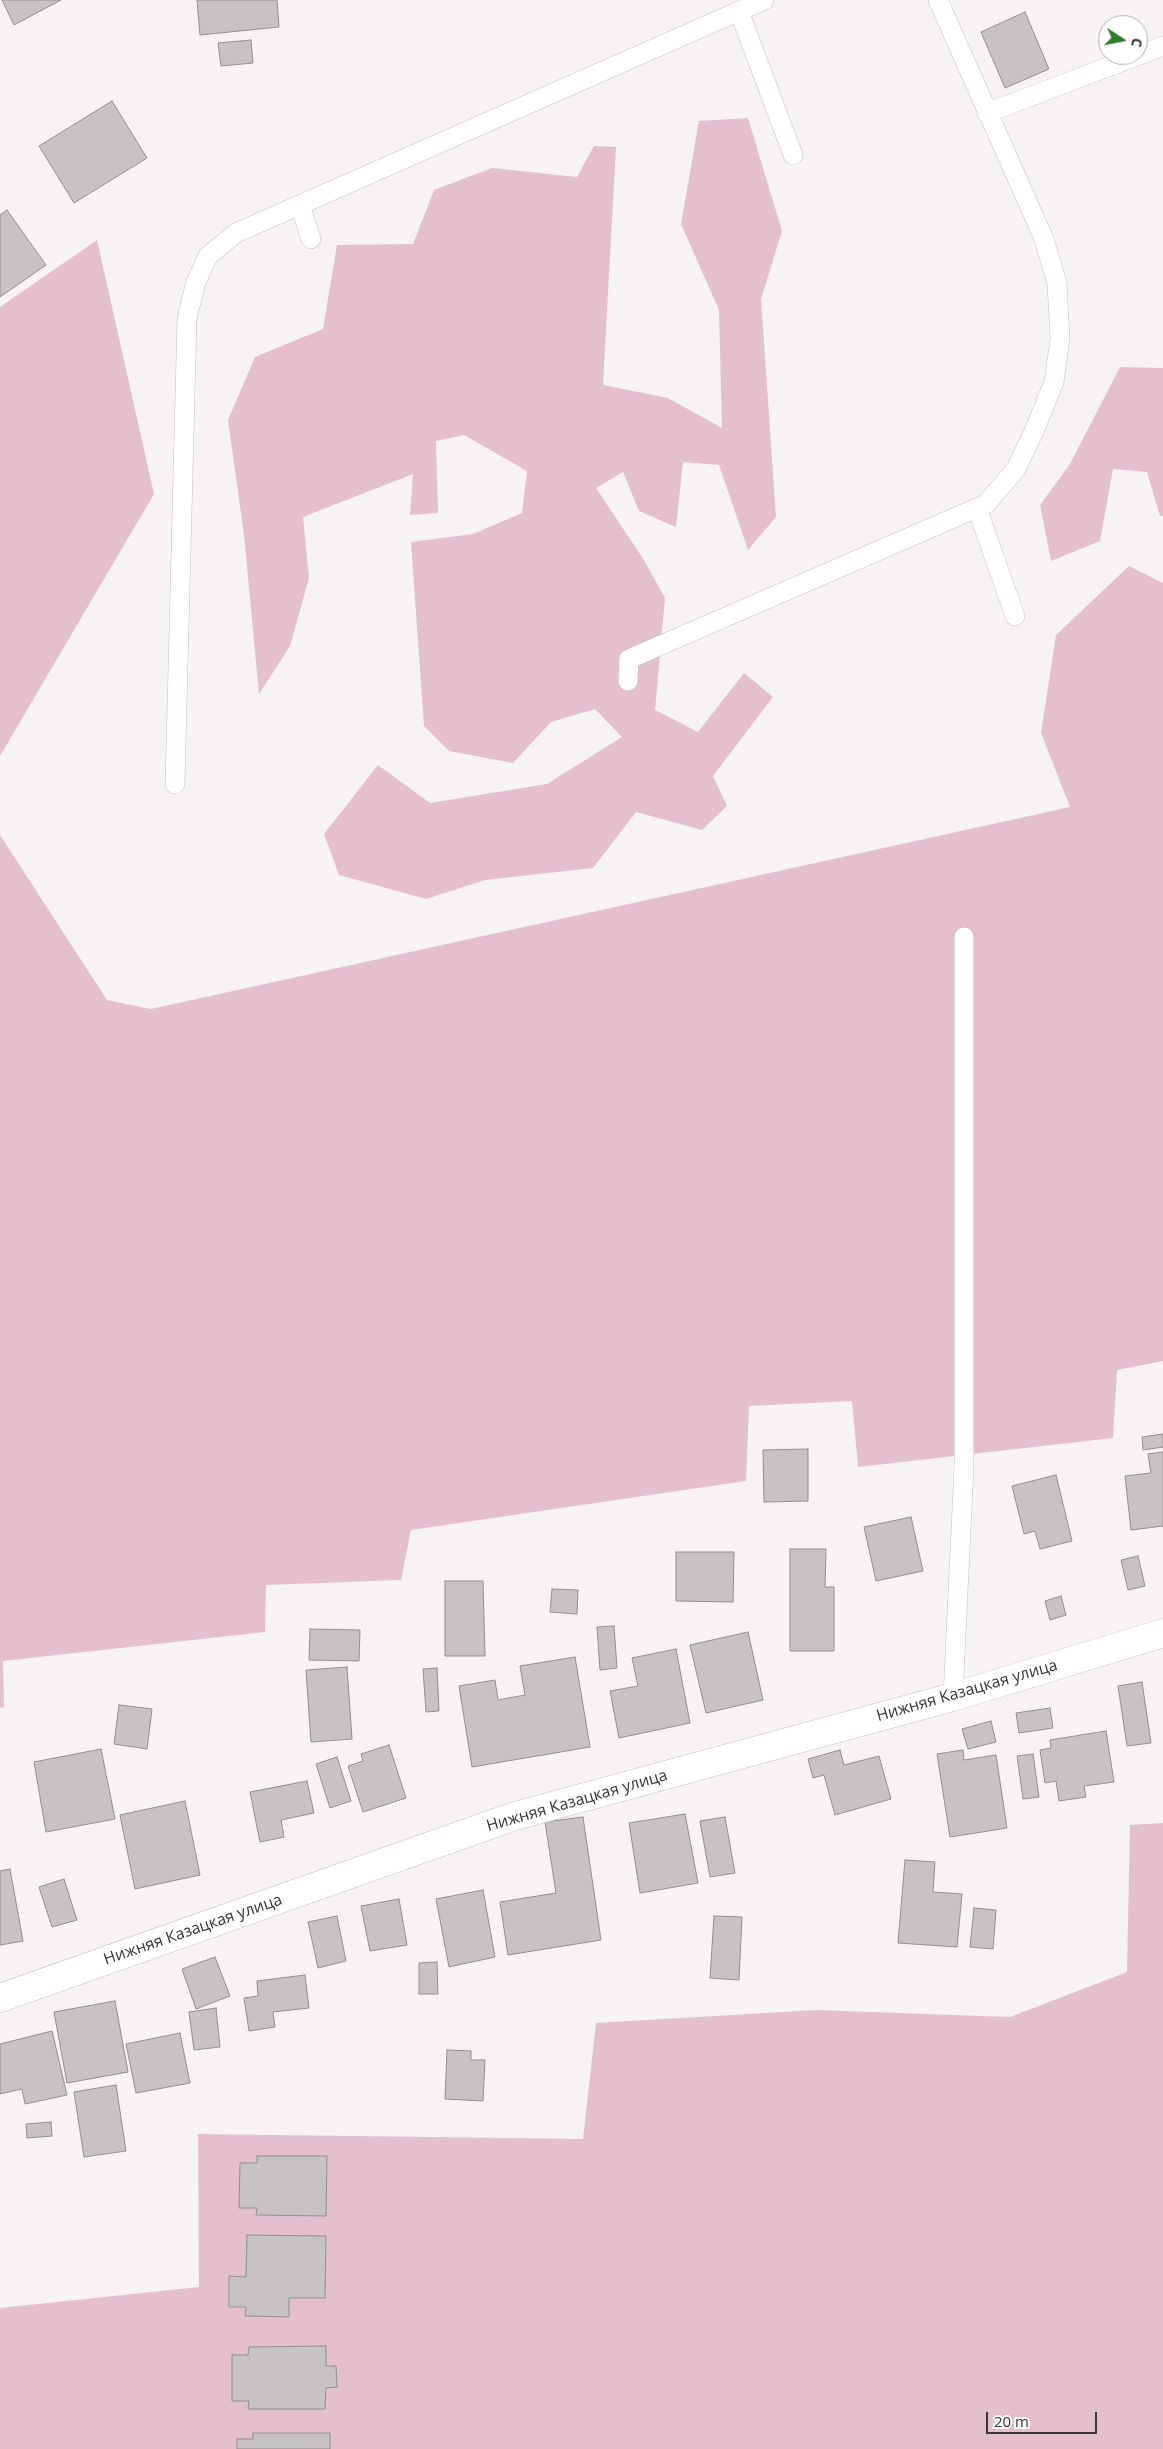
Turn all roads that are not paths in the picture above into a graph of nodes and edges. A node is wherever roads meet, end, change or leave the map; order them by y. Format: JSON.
{"nodes":[{"id":1,"x":764,"y":0,"type":"edge"},
{"id":2,"x":938,"y":0,"type":"edge"},
{"id":3,"x":739,"y":11,"type":"junction"},
{"id":4,"x":1163,"y":46,"type":"edge"},
{"id":5,"x":988,"y":113,"type":"junction"},
{"id":6,"x":793,"y":155,"type":"dead end"},
{"id":7,"x":300,"y":205,"type":"junction"},
{"id":8,"x":311,"y":239,"type":"dead end"},
{"id":9,"x":977,"y":508,"type":"junction"},
{"id":10,"x":1015,"y":616,"type":"dead end"},
{"id":11,"x":628,"y":680,"type":"dead end"},
{"id":12,"x":175,"y":784,"type":"dead end"},
{"id":13,"x":964,"y":937,"type":"dead end"},
{"id":14,"x":1163,"y":1633,"type":"edge"},
{"id":15,"x":953,"y":1697,"type":"junction"},
{"id":16,"x":0,"y":1998,"type":"edge"}],
"edges":[{"from":1,"to":3,"type":"lane"},
{"from":2,"to":5,"type":"lane"},
{"from":3,"to":6,"type":"lane"},
{"from":3,"to":7,"type":"lane"},
{"from":4,"to":5,"type":"lane"},
{"from":5,"to":9,"type":"lane"},
{"from":7,"to":8,"type":"lane"},
{"from":7,"to":12,"type":"lane"},
{"from":9,"to":10,"type":"lane"},
{"from":9,"to":11,"type":"lane"},
{"from":13,"to":15,"type":"lane"},
{"from":14,"to":15,"type":"street","name":"Нижняя Казацкая улица"},
{"from":15,"to":16,"type":"street","name":"Нижняя Казацкая улица"}]}
